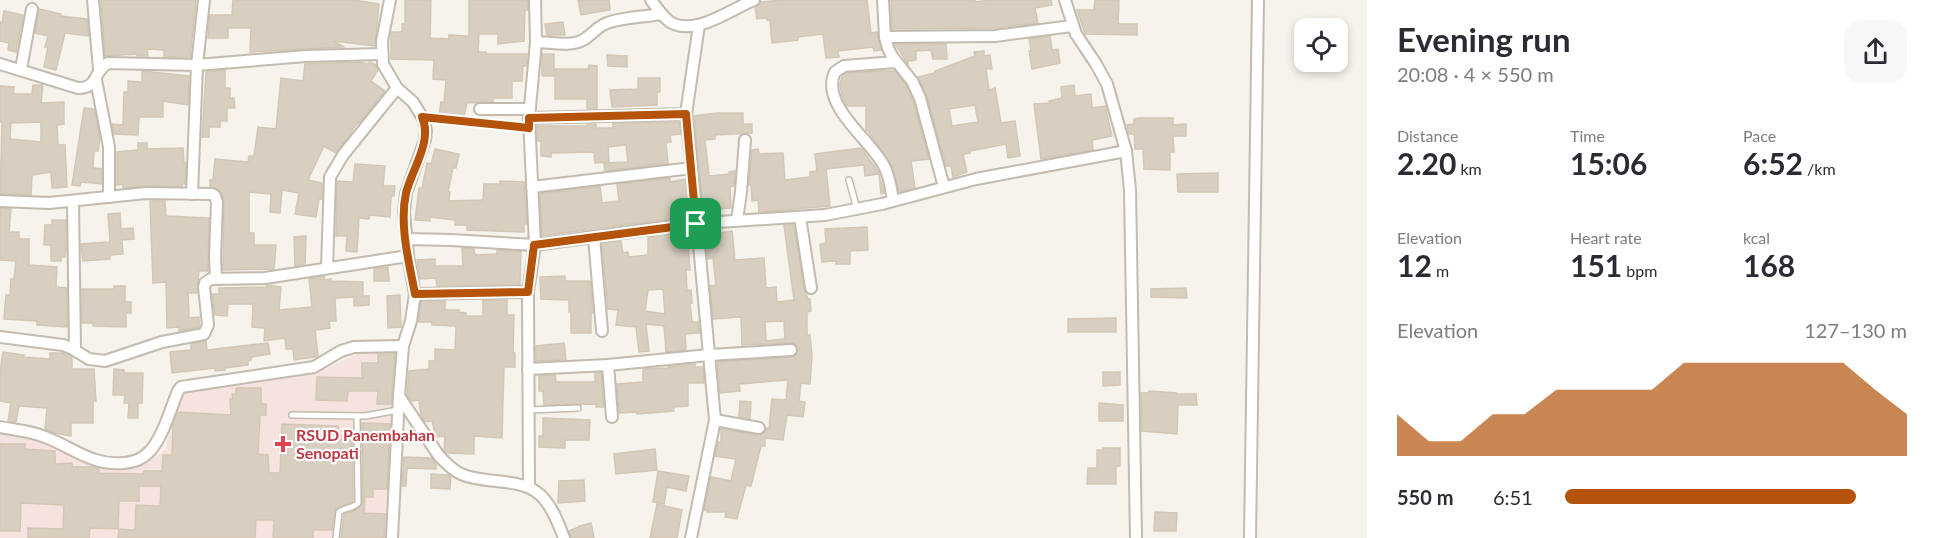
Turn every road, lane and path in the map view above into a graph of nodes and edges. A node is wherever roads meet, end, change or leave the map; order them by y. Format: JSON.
{"nodes":[{"id":1,"x":93,"y":0,"type":"edge"},
{"id":2,"x":204,"y":0,"type":"edge"},
{"id":3,"x":390,"y":0,"type":"edge"},
{"id":4,"x":535,"y":0,"type":"edge"},
{"id":5,"x":651,"y":0,"type":"edge"},
{"id":6,"x":754,"y":0,"type":"edge"},
{"id":7,"x":883,"y":0,"type":"edge"},
{"id":8,"x":1065,"y":0,"type":"edge"},
{"id":9,"x":1258,"y":0,"type":"edge"},
{"id":10,"x":32,"y":9,"type":"dead end"},
{"id":11,"x":661,"y":14,"type":"junction"},
{"id":12,"x":699,"y":25,"type":"junction"},
{"id":13,"x":1072,"y":26,"type":"junction"},
{"id":14,"x":885,"y":38,"type":"junction"},
{"id":15,"x":536,"y":42,"type":"junction"},
{"id":16,"x":381,"y":54,"type":"junction"},
{"id":17,"x":896,"y":63,"type":"junction"},
{"id":18,"x":0,"y":64,"type":"edge"},
{"id":19,"x":197,"y":64,"type":"junction"},
{"id":20,"x":21,"y":69,"type":"junction"},
{"id":21,"x":98,"y":74,"type":"junction"},
{"id":22,"x":397,"y":88,"type":"junction"},
{"id":23,"x":480,"y":109,"type":"dead end"},
{"id":24,"x":686,"y":114,"type":"junction"},
{"id":25,"x":422,"y":117,"type":"junction"},
{"id":26,"x":529,"y":118,"type":"junction"},
{"id":27,"x":745,"y":140,"type":"dead end"},
{"id":28,"x":1126,"y":151,"type":"junction"},
{"id":29,"x":692,"y":168,"type":"junction"},
{"id":30,"x":849,"y":180,"type":"dead end"},
{"id":31,"x":944,"y":187,"type":"junction"},
{"id":32,"x":532,"y":188,"type":"junction"},
{"id":33,"x":192,"y":194,"type":"junction"},
{"id":34,"x":109,"y":197,"type":"junction"},
{"id":35,"x":893,"y":200,"type":"junction"},
{"id":36,"x":0,"y":201,"type":"edge"},
{"id":37,"x":74,"y":201,"type":"junction"},
{"id":38,"x":857,"y":209,"type":"junction"},
{"id":39,"x":800,"y":217,"type":"junction"},
{"id":40,"x":737,"y":220,"type":"junction"},
{"id":41,"x":696,"y":224,"type":"junction"},
{"id":42,"x":594,"y":237,"type":"junction"},
{"id":43,"x":406,"y":239,"type":"junction"},
{"id":44,"x":534,"y":245,"type":"junction"},
{"id":45,"x":408,"y":256,"type":"junction"},
{"id":46,"x":327,"y":268,"type":"junction"},
{"id":47,"x":216,"y":278,"type":"junction"},
{"id":48,"x":811,"y":288,"type":"dead end"},
{"id":49,"x":528,"y":292,"type":"junction"},
{"id":50,"x":415,"y":294,"type":"junction"},
{"id":51,"x":602,"y":331,"type":"dead end"},
{"id":52,"x":0,"y":337,"type":"edge"},
{"id":53,"x":403,"y":346,"type":"junction"},
{"id":54,"x":75,"y":350,"type":"junction"},
{"id":55,"x":791,"y":350,"type":"dead end"},
{"id":56,"x":709,"y":356,"type":"junction"},
{"id":57,"x":608,"y":365,"type":"junction"},
{"id":58,"x":528,"y":369,"type":"junction"},
{"id":59,"x":399,"y":396,"type":"junction"},
{"id":60,"x":578,"y":408,"type":"dead end"},
{"id":61,"x":398,"y":410,"type":"junction"},
{"id":62,"x":529,"y":410,"type":"junction"},
{"id":63,"x":292,"y":415,"type":"dead end"},
{"id":64,"x":357,"y":416,"type":"junction"},
{"id":65,"x":612,"y":417,"type":"dead end"},
{"id":66,"x":715,"y":420,"type":"junction"},
{"id":67,"x":0,"y":427,"type":"edge"},
{"id":68,"x":759,"y":428,"type":"dead end"},
{"id":69,"x":529,"y":486,"type":"junction"},
{"id":70,"x":336,"y":538,"type":"edge"},
{"id":71,"x":392,"y":538,"type":"edge"},
{"id":72,"x":564,"y":538,"type":"edge"},
{"id":73,"x":691,"y":538,"type":"edge"},
{"id":74,"x":1136,"y":538,"type":"edge"},
{"id":75,"x":1250,"y":538,"type":"edge"}],
"edges":[{"from":1,"to":21,"type":"street"},
{"from":2,"to":19,"type":"street"},
{"from":3,"to":16,"type":"street"},
{"from":4,"to":15,"type":"street"},
{"from":5,"to":11,"type":"street"},
{"from":6,"to":12,"type":"street"},
{"from":7,"to":14,"type":"street"},
{"from":8,"to":13,"type":"street"},
{"from":9,"to":75,"type":"street"},
{"from":10,"to":20,"type":"street"},
{"from":11,"to":12,"type":"street"},
{"from":11,"to":15,"type":"street"},
{"from":12,"to":24,"type":"street"},
{"from":13,"to":14,"type":"street"},
{"from":13,"to":28,"type":"street"},
{"from":14,"to":17,"type":"street"},
{"from":15,"to":26,"type":"street"},
{"from":16,"to":19,"type":"street"},
{"from":16,"to":22,"type":"street"},
{"from":17,"to":31,"type":"street"},
{"from":17,"to":35,"type":"street"},
{"from":18,"to":20,"type":"street"},
{"from":19,"to":21,"type":"street"},
{"from":19,"to":33,"type":"street"},
{"from":20,"to":21,"type":"street"},
{"from":21,"to":34,"type":"street"},
{"from":22,"to":25,"type":"street"},
{"from":22,"to":46,"type":"street"},
{"from":23,"to":26,"type":"street"},
{"from":24,"to":26,"type":"street"},
{"from":24,"to":29,"type":"street"},
{"from":25,"to":26,"type":"lane"},
{"from":25,"to":43,"type":"street"},
{"from":26,"to":32,"type":"street"},
{"from":27,"to":40,"type":"street"},
{"from":28,"to":31,"type":"street"},
{"from":28,"to":74,"type":"street"},
{"from":29,"to":32,"type":"street"},
{"from":29,"to":41,"type":"street"},
{"from":30,"to":38,"type":"lane"},
{"from":31,"to":35,"type":"street"},
{"from":32,"to":44,"type":"street"},
{"from":33,"to":34,"type":"street"},
{"from":33,"to":47,"type":"street"},
{"from":34,"to":37,"type":"street"},
{"from":35,"to":38,"type":"street"},
{"from":36,"to":37,"type":"street"},
{"from":37,"to":54,"type":"street"},
{"from":38,"to":39,"type":"street"},
{"from":39,"to":40,"type":"street"},
{"from":39,"to":48,"type":"street"},
{"from":40,"to":41,"type":"street"},
{"from":41,"to":42,"type":"street"},
{"from":41,"to":56,"type":"street"},
{"from":42,"to":44,"type":"street"},
{"from":42,"to":51,"type":"street"},
{"from":43,"to":44,"type":"street"},
{"from":43,"to":45,"type":"street"},
{"from":44,"to":49,"type":"street"},
{"from":45,"to":46,"type":"street"},
{"from":45,"to":50,"type":"street"},
{"from":46,"to":47,"type":"street"},
{"from":47,"to":54,"type":"street"},
{"from":49,"to":50,"type":"street"},
{"from":49,"to":58,"type":"street"},
{"from":50,"to":53,"type":"street"},
{"from":52,"to":54,"type":"street"},
{"from":53,"to":59,"type":"street"},
{"from":53,"to":67,"type":"street"},
{"from":55,"to":56,"type":"street"},
{"from":56,"to":57,"type":"street"},
{"from":56,"to":66,"type":"street"},
{"from":57,"to":58,"type":"street"},
{"from":57,"to":65,"type":"street"},
{"from":58,"to":62,"type":"street"},
{"from":59,"to":61,"type":"street"},
{"from":59,"to":69,"type":"street"},
{"from":60,"to":62,"type":"lane"},
{"from":61,"to":64,"type":"lane"},
{"from":61,"to":71,"type":"street"},
{"from":62,"to":69,"type":"street"},
{"from":63,"to":64,"type":"lane"},
{"from":64,"to":70,"type":"lane"},
{"from":66,"to":68,"type":"street"},
{"from":66,"to":73,"type":"street"},
{"from":69,"to":72,"type":"street"}]}
